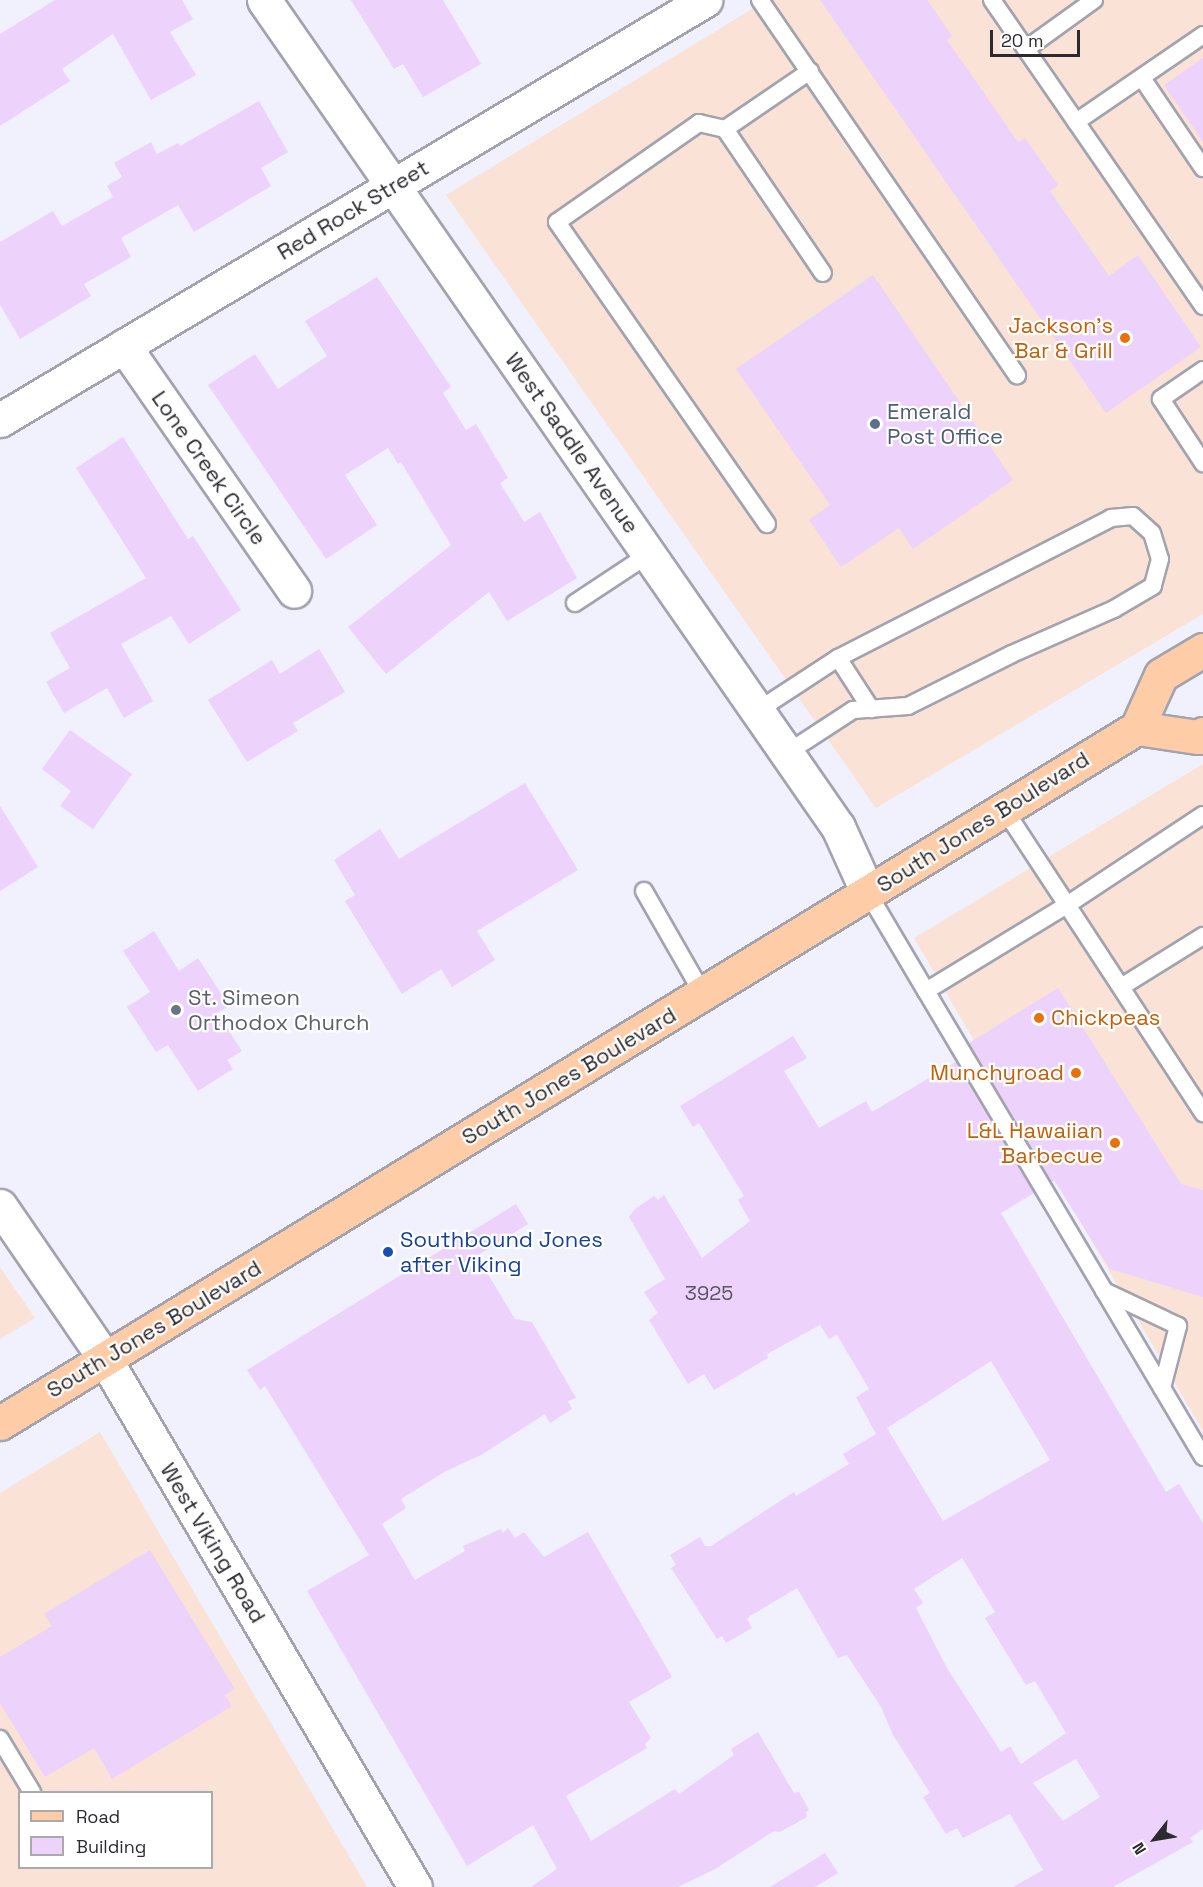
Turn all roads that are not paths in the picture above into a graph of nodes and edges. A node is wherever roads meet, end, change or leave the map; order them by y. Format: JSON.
{"nodes":[{"id":1,"x":264,"y":0,"type":"edge"},
{"id":2,"x":705,"y":0,"type":"edge"},
{"id":3,"x":760,"y":0,"type":"edge"},
{"id":4,"x":992,"y":0,"type":"edge"},
{"id":5,"x":1094,"y":0,"type":"edge"},
{"id":6,"x":1203,"y":35,"type":"edge"},
{"id":7,"x":1026,"y":49,"type":"junction"},
{"id":8,"x":810,"y":71,"type":"junction"},
{"id":9,"x":1142,"y":78,"type":"junction"},
{"id":10,"x":1076,"y":122,"type":"junction"},
{"id":11,"x":725,"y":129,"type":"junction"},
{"id":12,"x":1203,"y":168,"type":"edge"},
{"id":13,"x":394,"y":186,"type":"junction"},
{"id":14,"x":823,"y":273,"type":"dead end"},
{"id":15,"x":1203,"y":306,"type":"edge"},
{"id":16,"x":124,"y":346,"type":"junction"},
{"id":17,"x":1203,"y":370,"type":"edge"},
{"id":18,"x":1017,"y":376,"type":"dead end"},
{"id":19,"x":0,"y":420,"type":"edge"},
{"id":20,"x":1203,"y":463,"type":"edge"},
{"id":21,"x":767,"y":524,"type":"dead end"},
{"id":22,"x":648,"y":554,"type":"junction"},
{"id":23,"x":294,"y":591,"type":"dead end"},
{"id":24,"x":575,"y":603,"type":"dead end"},
{"id":25,"x":1203,"y":650,"type":"edge"},
{"id":26,"x":838,"y":658,"type":"junction"},
{"id":27,"x":871,"y":709,"type":"junction"},
{"id":28,"x":756,"y":711,"type":"junction"},
{"id":29,"x":1137,"y":728,"type":"junction"},
{"id":30,"x":1203,"y":734,"type":"edge"},
{"id":31,"x":787,"y":753,"type":"junction"},
{"id":32,"x":1004,"y":809,"type":"junction"},
{"id":33,"x":1203,"y":815,"type":"edge"},
{"id":34,"x":644,"y":891,"type":"dead end"},
{"id":35,"x":868,"y":893,"type":"junction"},
{"id":36,"x":1067,"y":905,"type":"junction"},
{"id":37,"x":1203,"y":936,"type":"edge"},
{"id":38,"x":1120,"y":987,"type":"junction"},
{"id":39,"x":926,"y":991,"type":"junction"},
{"id":40,"x":703,"y":994,"type":"junction"},
{"id":41,"x":1203,"y":1113,"type":"edge"},
{"id":42,"x":0,"y":1206,"type":"edge"},
{"id":43,"x":1103,"y":1291,"type":"junction"},
{"id":44,"x":105,"y":1359,"type":"junction"},
{"id":45,"x":1162,"y":1388,"type":"junction"},
{"id":46,"x":0,"y":1423,"type":"edge"},
{"id":47,"x":1203,"y":1457,"type":"edge"},
{"id":48,"x":0,"y":1739,"type":"edge"},
{"id":49,"x":31,"y":1791,"type":"edge"},
{"id":50,"x":416,"y":1887,"type":"edge"}],
"edges":[{"from":1,"to":13,"type":"street","name":"West Saddle Avenue"},
{"from":2,"to":13,"type":"street","name":"Red Rock Street"},
{"from":3,"to":8,"type":"lane"},
{"from":4,"to":7,"type":"lane"},
{"from":5,"to":7,"type":"lane"},
{"from":6,"to":9,"type":"lane"},
{"from":7,"to":10,"type":"lane"},
{"from":8,"to":11,"type":"lane"},
{"from":8,"to":18,"type":"lane"},
{"from":9,"to":10,"type":"lane"},
{"from":9,"to":12,"type":"lane"},
{"from":10,"to":15,"type":"lane"},
{"from":11,"to":14,"type":"lane"},
{"from":11,"to":21,"type":"lane"},
{"from":13,"to":16,"type":"street","name":"Red Rock Street"},
{"from":13,"to":22,"type":"street","name":"West Saddle Avenue"},
{"from":16,"to":19,"type":"street","name":"Red Rock Street"},
{"from":16,"to":23,"type":"street","name":"Lone Creek Circle"},
{"from":17,"to":20,"type":"lane"},
{"from":22,"to":24,"type":"lane"},
{"from":22,"to":28,"type":"street","name":"West Saddle Avenue"},
{"from":25,"to":29,"type":"main road"},
{"from":26,"to":27,"type":"lane"},
{"from":26,"to":27,"type":"lane"},
{"from":26,"to":28,"type":"lane"},
{"from":27,"to":31,"type":"lane"},
{"from":28,"to":31,"type":"street","name":"West Saddle Avenue"},
{"from":29,"to":30,"type":"main road"},
{"from":29,"to":32,"type":"main road","name":"South Jones Boulevard"},
{"from":31,"to":35,"type":"street","name":"West Saddle Avenue"},
{"from":32,"to":35,"type":"main road","name":"South Jones Boulevard"},
{"from":32,"to":36,"type":"lane"},
{"from":33,"to":36,"type":"lane"},
{"from":34,"to":40,"type":"lane"},
{"from":35,"to":39,"type":"lane"},
{"from":35,"to":40,"type":"main road","name":"South Jones Boulevard"},
{"from":36,"to":38,"type":"lane"},
{"from":36,"to":39,"type":"lane"},
{"from":37,"to":38,"type":"lane"},
{"from":38,"to":41,"type":"lane"},
{"from":39,"to":43,"type":"lane"},
{"from":40,"to":44,"type":"main road","name":"South Jones Boulevard"},
{"from":42,"to":44,"type":"street","name":"West Viking Road"},
{"from":43,"to":45,"type":"lane"},
{"from":43,"to":45,"type":"lane"},
{"from":44,"to":46,"type":"main road","name":"South Jones Boulevard"},
{"from":44,"to":50,"type":"street","name":"West Viking Road"},
{"from":45,"to":47,"type":"lane"},
{"from":48,"to":49,"type":"lane"}]}
